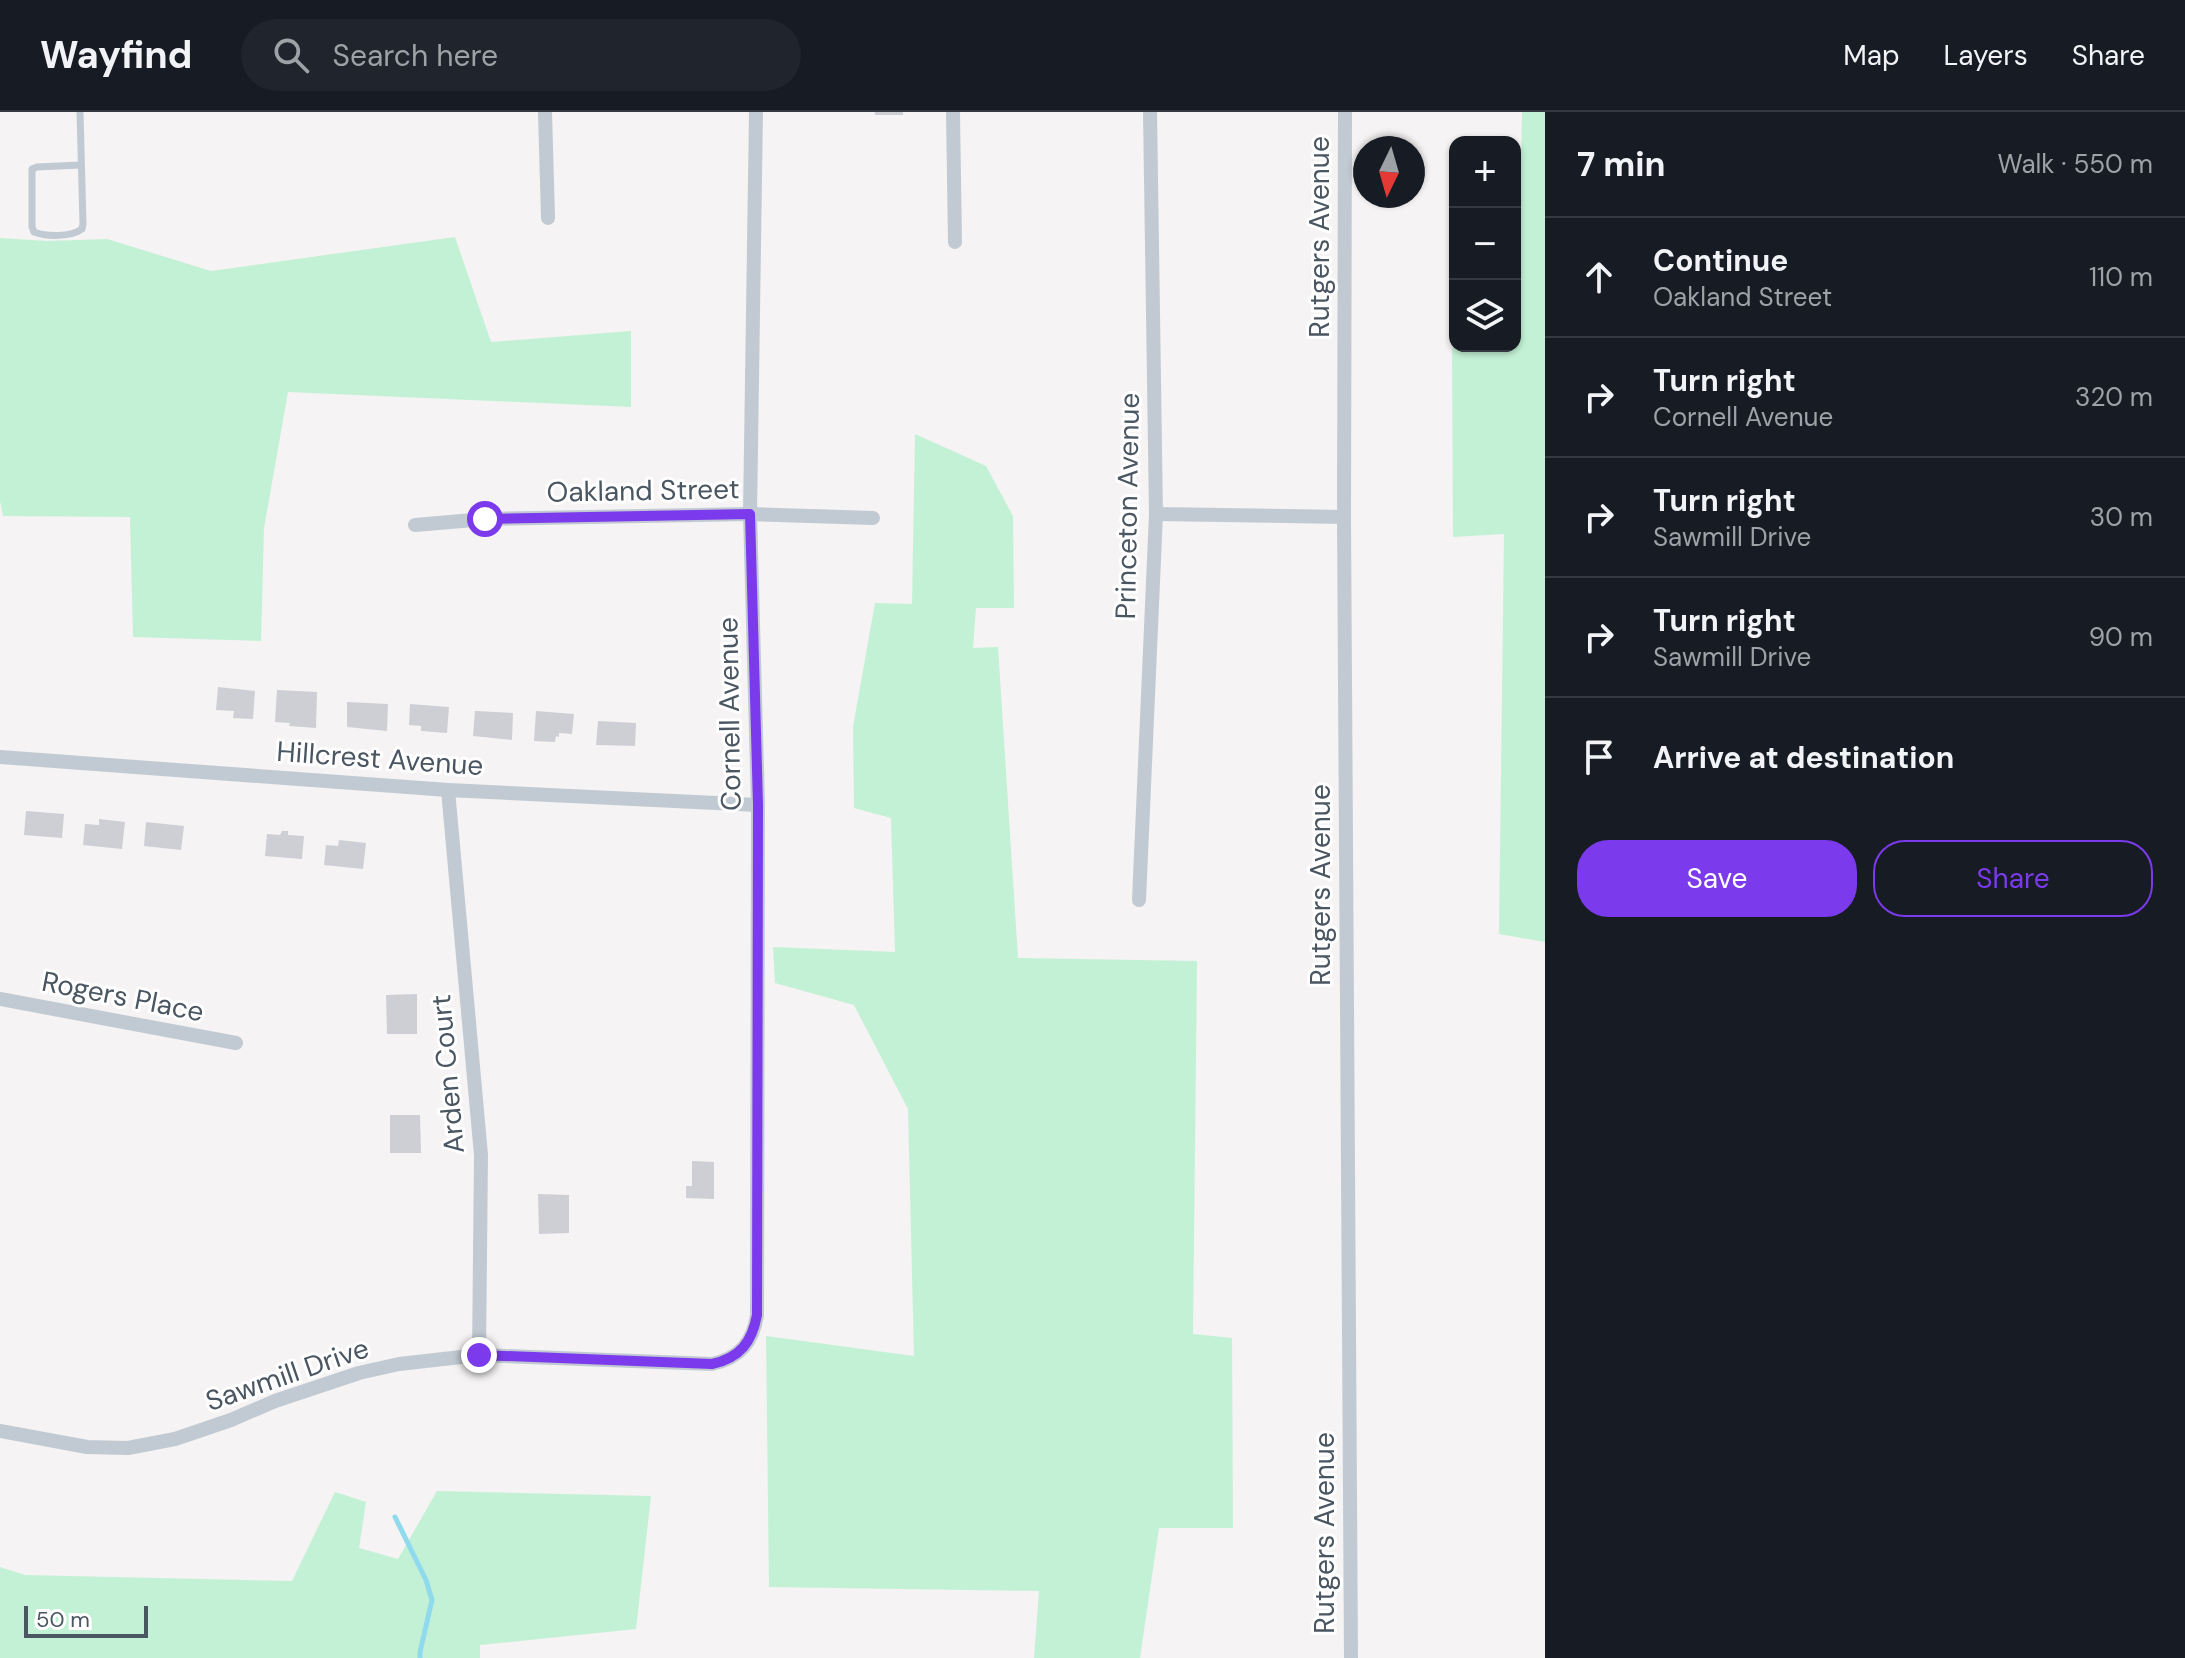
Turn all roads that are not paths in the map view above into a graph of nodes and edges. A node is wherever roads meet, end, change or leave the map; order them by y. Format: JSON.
{"nodes":[{"id":1,"x":80,"y":112,"type":"edge"},
{"id":2,"x":545,"y":112,"type":"edge"},
{"id":3,"x":756,"y":112,"type":"edge"},
{"id":4,"x":953,"y":112,"type":"edge"},
{"id":5,"x":1150,"y":112,"type":"edge"},
{"id":6,"x":1345,"y":112,"type":"edge"},
{"id":7,"x":81,"y":165,"type":"junction"},
{"id":8,"x":548,"y":218,"type":"dead end"},
{"id":9,"x":955,"y":242,"type":"dead end"},
{"id":10,"x":750,"y":514,"type":"junction"},
{"id":11,"x":1156,"y":514,"type":"junction"},
{"id":12,"x":1344,"y":517,"type":"junction"},
{"id":13,"x":873,"y":518,"type":"dead end"},
{"id":14,"x":415,"y":525,"type":"dead end"},
{"id":15,"x":0,"y":757,"type":"edge"},
{"id":16,"x":448,"y":790,"type":"junction"},
{"id":17,"x":758,"y":805,"type":"junction"},
{"id":18,"x":1139,"y":900,"type":"dead end"},
{"id":19,"x":0,"y":999,"type":"edge"},
{"id":20,"x":236,"y":1043,"type":"dead end"},
{"id":21,"x":757,"y":1315,"type":"joint"},
{"id":22,"x":479,"y":1355,"type":"junction"},
{"id":23,"x":0,"y":1431,"type":"edge"},
{"id":24,"x":1351,"y":1658,"type":"edge"}],
"edges":[{"from":1,"to":7,"type":"lane"},
{"from":2,"to":8,"type":"street"},
{"from":3,"to":10,"type":"street","name":"Cornell Avenue"},
{"from":4,"to":9,"type":"street"},
{"from":5,"to":11,"type":"street","name":"Princeton Avenue"},
{"from":6,"to":12,"type":"street","name":"Rutgers Avenue"},
{"from":7,"to":7,"type":"lane"},
{"from":10,"to":13,"type":"street","name":"Oakland Street"},
{"from":10,"to":14,"type":"street","name":"Oakland Street"},
{"from":10,"to":17,"type":"street","name":"Cornell Avenue"},
{"from":11,"to":12,"type":"street"},
{"from":11,"to":18,"type":"street","name":"Princeton Avenue"},
{"from":12,"to":24,"type":"street","name":"Rutgers Avenue"},
{"from":15,"to":16,"type":"street","name":"Hillcrest Avenue"},
{"from":16,"to":17,"type":"street","name":"Hillcrest Avenue"},
{"from":16,"to":22,"type":"street","name":"Arden Court"},
{"from":17,"to":21,"type":"street","name":"Cornell Avenue"},
{"from":19,"to":20,"type":"street","name":"Rogers Place"},
{"from":21,"to":22,"type":"street","name":"Sawmill Drive"},
{"from":22,"to":23,"type":"street","name":"Sawmill Drive"}]}
